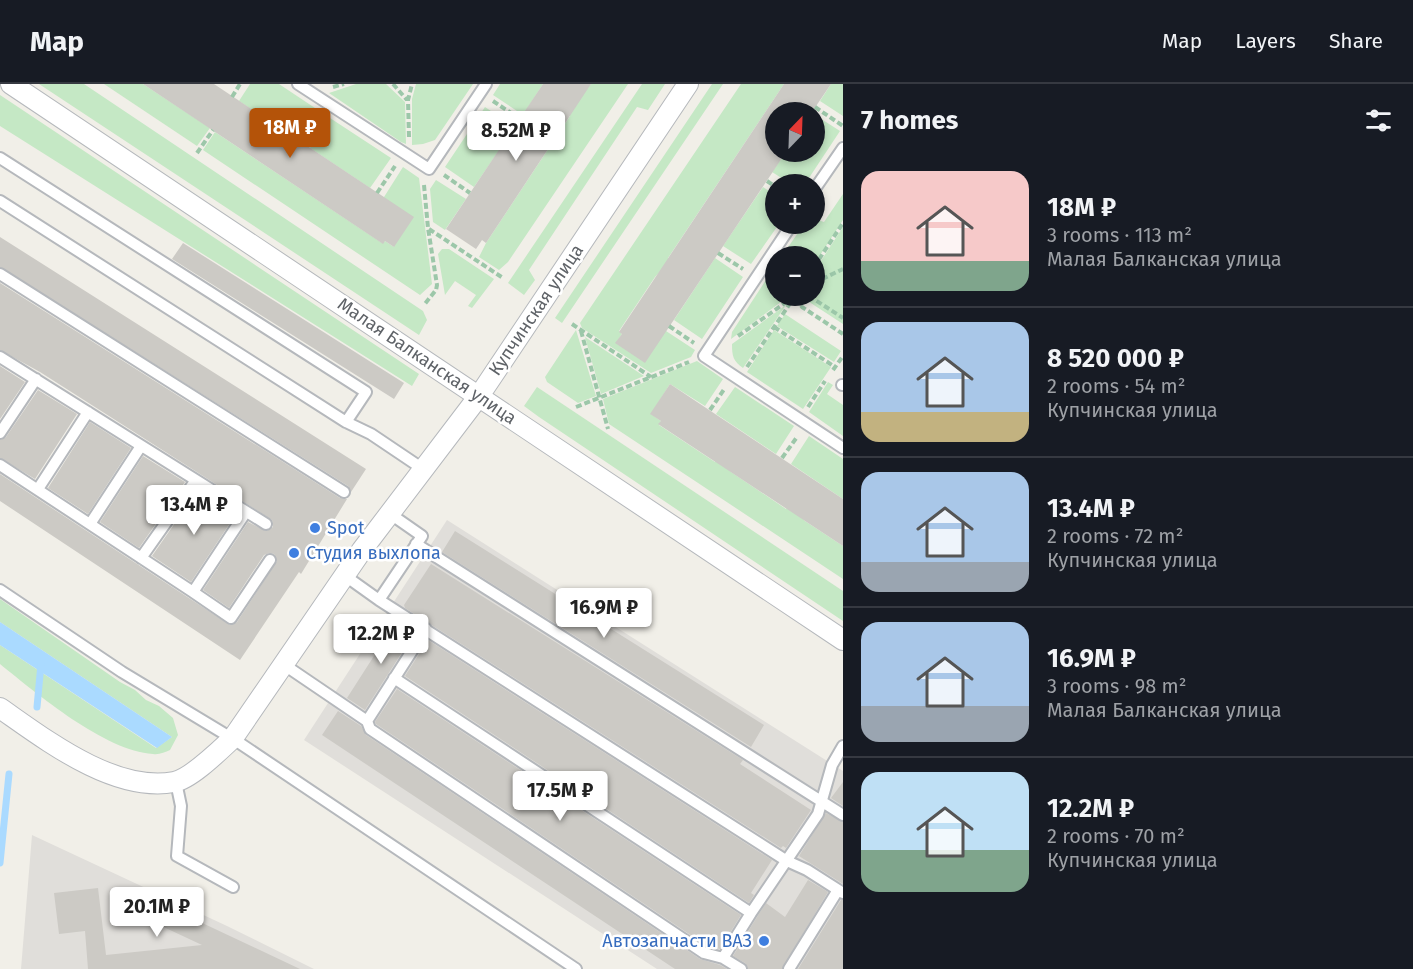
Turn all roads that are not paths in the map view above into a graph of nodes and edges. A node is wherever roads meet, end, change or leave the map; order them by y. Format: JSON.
{"nodes":[{"id":1,"x":10,"y":84,"type":"edge"},
{"id":2,"x":298,"y":84,"type":"edge"},
{"id":3,"x":688,"y":84,"type":"edge"},
{"id":4,"x":312,"y":88,"type":"edge"},
{"id":5,"x":483,"y":88,"type":"edge"},
{"id":6,"x":843,"y":148,"type":"edge"},
{"id":7,"x":0,"y":158,"type":"edge"},
{"id":8,"x":825,"y":174,"type":"edge"},
{"id":9,"x":0,"y":201,"type":"edge"},
{"id":10,"x":785,"y":234,"type":"edge"},
{"id":11,"x":0,"y":274,"type":"edge"},
{"id":12,"x":0,"y":357,"type":"edge"},
{"id":13,"x":36,"y":379,"type":"junction"},
{"id":14,"x":479,"y":396,"type":"junction"},
{"id":15,"x":88,"y":412,"type":"junction"},
{"id":16,"x":346,"y":422,"type":"junction"},
{"id":17,"x":0,"y":433,"type":"edge"},
{"id":18,"x":141,"y":446,"type":"junction"},
{"id":19,"x":843,"y":448,"type":"edge"},
{"id":20,"x":0,"y":465,"type":"edge"},
{"id":21,"x":423,"y":469,"type":"junction"},
{"id":22,"x":196,"y":480,"type":"junction"},
{"id":23,"x":38,"y":489,"type":"junction"},
{"id":24,"x":344,"y":492,"type":"dead end"},
{"id":25,"x":246,"y":512,"type":"junction"},
{"id":26,"x":389,"y":513,"type":"junction"},
{"id":27,"x":90,"y":524,"type":"junction"},
{"id":28,"x":266,"y":524,"type":"dead end"},
{"id":29,"x":416,"y":544,"type":"junction"},
{"id":30,"x":141,"y":558,"type":"junction"},
{"id":31,"x":270,"y":560,"type":"dead end"},
{"id":32,"x":344,"y":575,"type":"junction"},
{"id":33,"x":0,"y":590,"type":"edge"},
{"id":34,"x":193,"y":592,"type":"junction"},
{"id":35,"x":378,"y":600,"type":"junction"},
{"id":36,"x":426,"y":629,"type":"junction"},
{"id":37,"x":843,"y":640,"type":"edge"},
{"id":38,"x":283,"y":664,"type":"junction"},
{"id":39,"x":394,"y":678,"type":"junction"},
{"id":40,"x":0,"y":708,"type":"edge"},
{"id":41,"x":367,"y":721,"type":"junction"},
{"id":42,"x":236,"y":740,"type":"junction"},
{"id":43,"x":843,"y":746,"type":"edge"},
{"id":44,"x":176,"y":782,"type":"junction"},
{"id":45,"x":821,"y":801,"type":"junction"},
{"id":46,"x":843,"y":815,"type":"edge"},
{"id":47,"x":787,"y":861,"type":"junction"},
{"id":48,"x":233,"y":887,"type":"dead end"},
{"id":49,"x":841,"y":892,"type":"edge"},
{"id":50,"x":751,"y":914,"type":"junction"},
{"id":51,"x":723,"y":958,"type":"junction"},
{"id":52,"x":563,"y":965,"type":"edge"},
{"id":53,"x":576,"y":969,"type":"edge"},
{"id":54,"x":741,"y":969,"type":"edge"},
{"id":55,"x":789,"y":969,"type":"edge"}],
"edges":[{"from":1,"to":14,"type":"street","name":"Малая Балканская улица"},
{"from":2,"to":4,"type":"lane"},
{"from":3,"to":14,"type":"street","name":"Купчинская улица"},
{"from":4,"to":5,"type":"lane"},
{"from":6,"to":8,"type":"lane"},
{"from":7,"to":16,"type":"lane"},
{"from":9,"to":16,"type":"lane"},
{"from":10,"to":19,"type":"lane"},
{"from":11,"to":24,"type":"lane"},
{"from":12,"to":13,"type":"lane"},
{"from":13,"to":15,"type":"lane"},
{"from":13,"to":17,"type":"lane"},
{"from":14,"to":21,"type":"street","name":"Купчинская улица"},
{"from":14,"to":37,"type":"street","name":"Малая Балканская улица"},
{"from":15,"to":18,"type":"lane"},
{"from":15,"to":23,"type":"lane"},
{"from":16,"to":21,"type":"lane"},
{"from":18,"to":22,"type":"lane"},
{"from":18,"to":27,"type":"lane"},
{"from":20,"to":23,"type":"lane"},
{"from":21,"to":26,"type":"street","name":"Купчинская улица"},
{"from":22,"to":25,"type":"lane"},
{"from":22,"to":30,"type":"lane"},
{"from":23,"to":27,"type":"lane"},
{"from":25,"to":28,"type":"lane"},
{"from":25,"to":34,"type":"lane"},
{"from":26,"to":29,"type":"lane"},
{"from":26,"to":32,"type":"street","name":"Купчинская улица"},
{"from":27,"to":30,"type":"lane"},
{"from":29,"to":35,"type":"lane"},
{"from":29,"to":45,"type":"lane"},
{"from":30,"to":34,"type":"lane"},
{"from":31,"to":34,"type":"lane"},
{"from":32,"to":35,"type":"lane"},
{"from":32,"to":38,"type":"street","name":"Купчинская улица"},
{"from":33,"to":42,"type":"lane"},
{"from":35,"to":36,"type":"lane"},
{"from":36,"to":39,"type":"lane"},
{"from":36,"to":47,"type":"lane"},
{"from":38,"to":41,"type":"lane"},
{"from":38,"to":42,"type":"street","name":"Купчинская улица"},
{"from":39,"to":41,"type":"lane"},
{"from":39,"to":50,"type":"lane"},
{"from":40,"to":44,"type":"street"},
{"from":41,"to":51,"type":"lane"},
{"from":42,"to":44,"type":"street","name":"Купчинская улица"},
{"from":42,"to":52,"type":"lane"},
{"from":43,"to":45,"type":"lane"},
{"from":44,"to":48,"type":"lane"},
{"from":45,"to":46,"type":"lane"},
{"from":45,"to":47,"type":"lane"},
{"from":47,"to":49,"type":"lane"},
{"from":47,"to":50,"type":"lane"},
{"from":49,"to":55,"type":"lane"},
{"from":50,"to":51,"type":"lane"},
{"from":51,"to":54,"type":"lane"},
{"from":52,"to":53,"type":"lane"}]}
